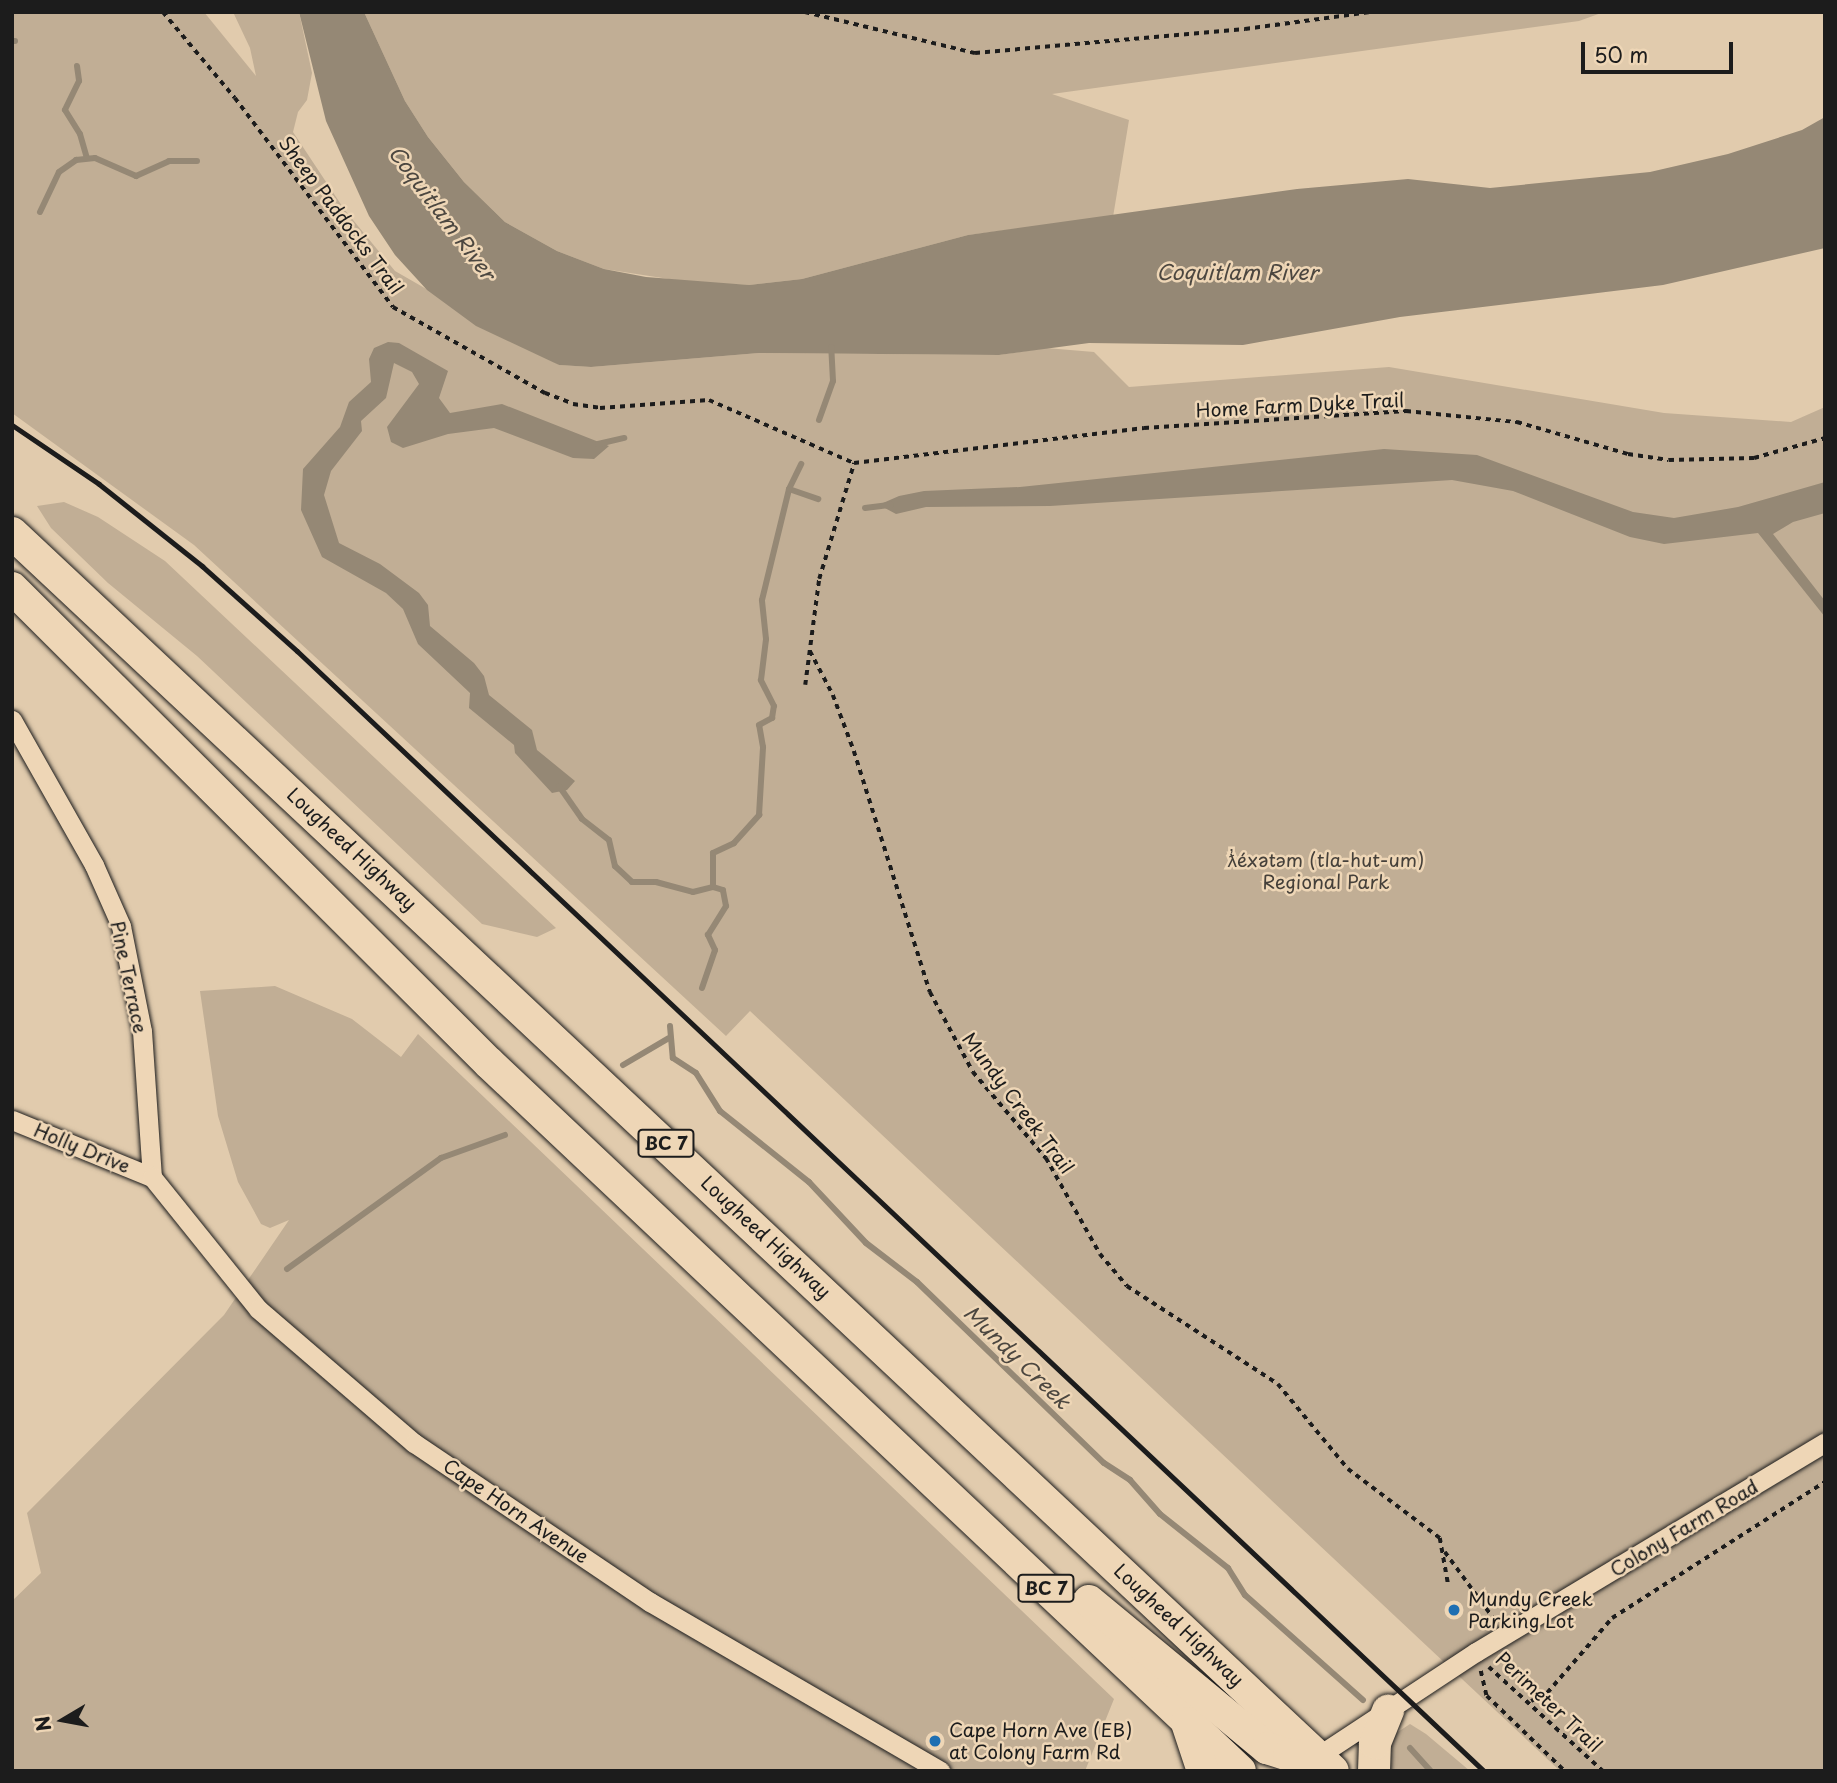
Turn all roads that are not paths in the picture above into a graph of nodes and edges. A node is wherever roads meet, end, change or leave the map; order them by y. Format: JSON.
{"nodes":[{"id":1,"x":12,"y":533,"type":"edge"},
{"id":2,"x":12,"y":588,"type":"edge"},
{"id":3,"x":12,"y":720,"type":"edge"},
{"id":4,"x":12,"y":1120,"type":"edge"},
{"id":5,"x":152,"y":1177,"type":"junction"},
{"id":6,"x":1825,"y":1443,"type":"edge"},
{"id":7,"x":906,"y":1457,"type":"junction"},
{"id":8,"x":1388,"y":1710,"type":"junction"},
{"id":9,"x":1185,"y":1719,"type":"junction"},
{"id":10,"x":1316,"y":1766,"type":"edge"},
{"id":11,"x":940,"y":1771,"type":"edge"},
{"id":12,"x":1203,"y":1771,"type":"edge"},
{"id":13,"x":1240,"y":1771,"type":"edge"},
{"id":14,"x":1374,"y":1771,"type":"edge"}],
"edges":[{"from":1,"to":10,"type":"main road","name":"Lougheed Highway","number":"BC 7"},
{"from":2,"to":7,"type":"main road","number":"BC 7"},
{"from":3,"to":5,"type":"street","name":"Pine Terrace"},
{"from":4,"to":5,"type":"street","name":"Holly Drive"},
{"from":5,"to":11,"type":"street","name":"Cape Horn Avenue"},
{"from":6,"to":8,"type":"street","name":"Colony Farm Road"},
{"from":7,"to":9,"type":"main road","number":"BC 7"},
{"from":7,"to":10,"type":"main road"},
{"from":8,"to":10,"type":"street","name":"Colony Farm Road"},
{"from":8,"to":14,"type":"main road"},
{"from":9,"to":12,"type":"main road"},
{"from":9,"to":13,"type":"main road","number":"BC 7"}]}
